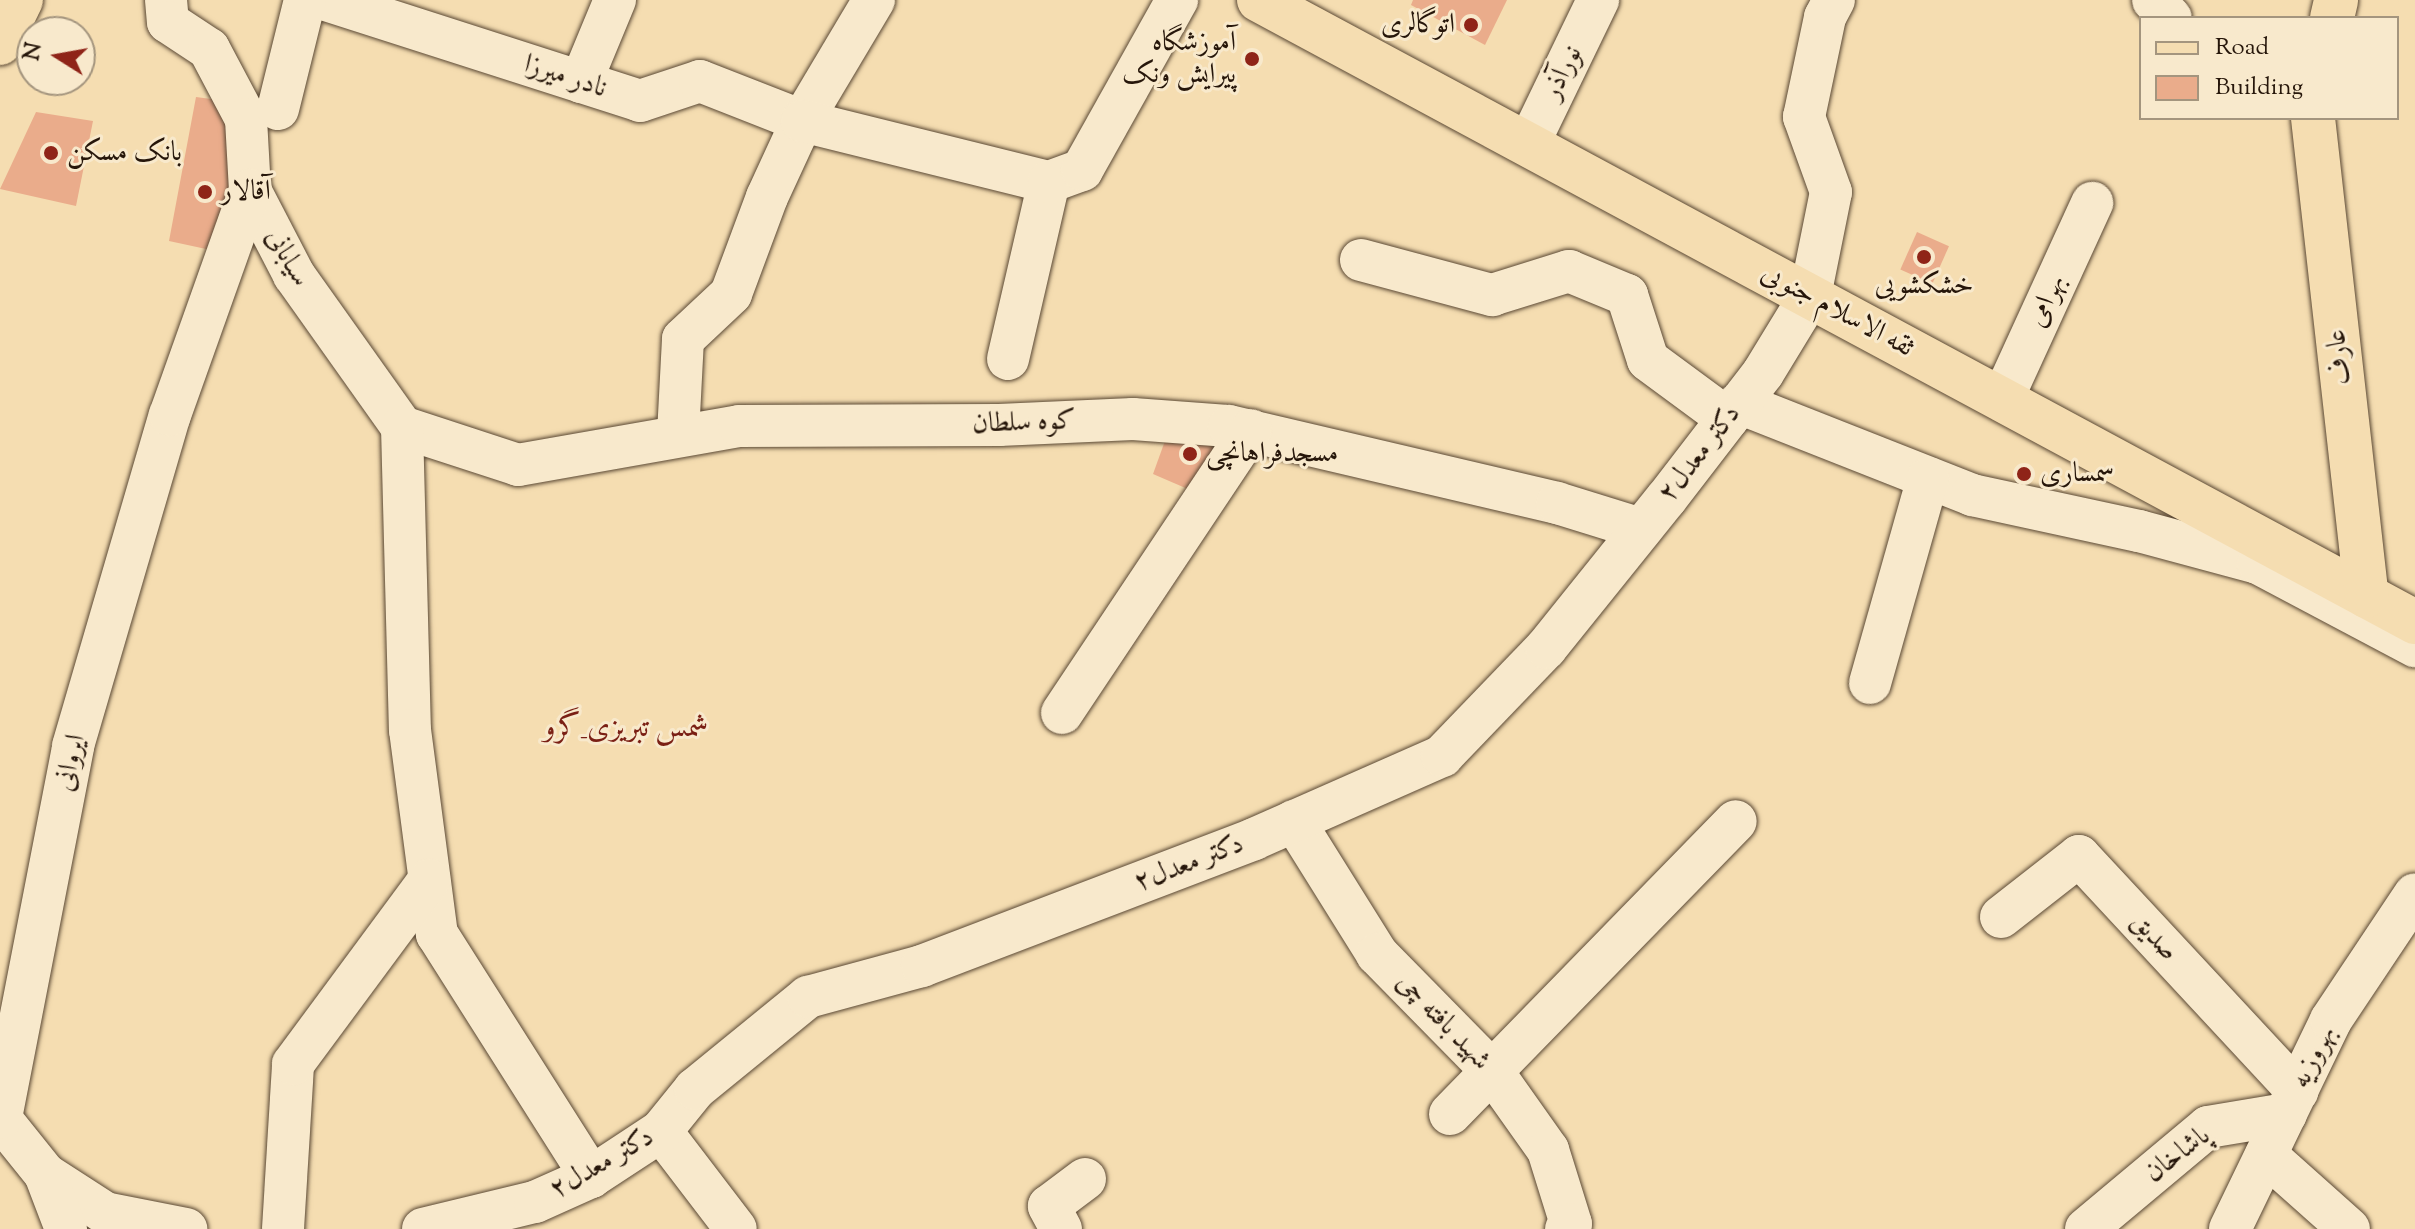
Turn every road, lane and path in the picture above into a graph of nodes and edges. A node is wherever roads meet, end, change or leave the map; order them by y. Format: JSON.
{"nodes":[{"id":1,"x":21,"y":0,"type":"edge"},
{"id":2,"x":166,"y":0,"type":"edge"},
{"id":3,"x":305,"y":0,"type":"edge"},
{"id":4,"x":326,"y":0,"type":"edge"},
{"id":5,"x":615,"y":0,"type":"edge"},
{"id":6,"x":874,"y":0,"type":"edge"},
{"id":7,"x":1177,"y":0,"type":"edge"},
{"id":8,"x":1598,"y":0,"type":"edge"},
{"id":9,"x":1834,"y":0,"type":"edge"},
{"id":10,"x":2153,"y":0,"type":"edge"},
{"id":11,"x":1274,"y":4,"type":"edge"},
{"id":12,"x":2169,"y":16,"type":"edge"},
{"id":13,"x":0,"y":43,"type":"edge"},
{"id":14,"x":581,"y":82,"type":"junction"},
{"id":15,"x":278,"y":109,"type":"dead end"},
{"id":16,"x":2313,"y":120,"type":"edge"},
{"id":17,"x":802,"y":121,"type":"junction"},
{"id":18,"x":1528,"y":145,"type":"junction"},
{"id":19,"x":1049,"y":182,"type":"junction"},
{"id":20,"x":250,"y":190,"type":"junction"},
{"id":21,"x":2092,"y":203,"type":"dead end"},
{"id":22,"x":1361,"y":260,"type":"dead end"},
{"id":23,"x":1810,"y":296,"type":"junction"},
{"id":24,"x":1008,"y":359,"type":"dead end"},
{"id":25,"x":2002,"y":400,"type":"junction"},
{"id":26,"x":1734,"y":411,"type":"junction"},
{"id":27,"x":402,"y":427,"type":"junction"},
{"id":28,"x":1251,"y":430,"type":"junction"},
{"id":29,"x":678,"y":436,"type":"junction"},
{"id":30,"x":1928,"y":478,"type":"junction"},
{"id":31,"x":1641,"y":529,"type":"junction"},
{"id":32,"x":2264,"y":554,"type":"junction"},
{"id":33,"x":2367,"y":596,"type":"junction"},
{"id":34,"x":2415,"y":622,"type":"edge"},
{"id":35,"x":2415,"y":646,"type":"edge"},
{"id":36,"x":1870,"y":683,"type":"dead end"},
{"id":37,"x":1062,"y":713,"type":"dead end"},
{"id":38,"x":1294,"y":821,"type":"junction"},
{"id":39,"x":1736,"y":821,"type":"dead end"},
{"id":40,"x":429,"y":880,"type":"junction"},
{"id":41,"x":2415,"y":894,"type":"edge"},
{"id":42,"x":2001,"y":917,"type":"dead end"},
{"id":43,"x":1492,"y":1071,"type":"junction"},
{"id":44,"x":2291,"y":1102,"type":"junction"},
{"id":45,"x":1450,"y":1114,"type":"dead end"},
{"id":46,"x":0,"y":1118,"type":"edge"},
{"id":47,"x":661,"y":1131,"type":"junction"},
{"id":48,"x":2266,"y":1155,"type":"junction"},
{"id":49,"x":45,"y":1174,"type":"junction"},
{"id":50,"x":591,"y":1177,"type":"junction"},
{"id":51,"x":1085,"y":1179,"type":"dead end"},
{"id":52,"x":430,"y":1228,"type":"edge"},
{"id":53,"x":66,"y":1229,"type":"edge"},
{"id":54,"x":186,"y":1229,"type":"edge"},
{"id":55,"x":283,"y":1229,"type":"edge"},
{"id":56,"x":736,"y":1229,"type":"edge"},
{"id":57,"x":1061,"y":1229,"type":"edge"},
{"id":58,"x":1566,"y":1229,"type":"edge"},
{"id":59,"x":2086,"y":1229,"type":"edge"},
{"id":60,"x":2230,"y":1229,"type":"edge"},
{"id":61,"x":2349,"y":1229,"type":"edge"}],
"edges":[{"from":1,"to":13,"type":"main road"},
{"from":2,"to":20,"type":"street","name":"سیابانی"},
{"from":3,"to":15,"type":"street"},
{"from":4,"to":14,"type":"street","name":"نادر میرزا"},
{"from":5,"to":14,"type":"street"},
{"from":6,"to":17,"type":"street"},
{"from":7,"to":19,"type":"street"},
{"from":8,"to":18,"type":"street","name":"نورآذر"},
{"from":9,"to":23,"type":"street","name":"دکتر معدل۲"},
{"from":10,"to":12,"type":"street"},
{"from":11,"to":18,"type":"main road","name":"ثقه الاسلام جنوبی"},
{"from":14,"to":17,"type":"street","name":"نادر میرزا"},
{"from":16,"to":33,"type":"main road","name":"عارف"},
{"from":17,"to":19,"type":"street","name":"نادر میرزا"},
{"from":17,"to":29,"type":"street"},
{"from":18,"to":23,"type":"main road","name":"ثقه الاسلام جنوبی"},
{"from":19,"to":24,"type":"street"},
{"from":20,"to":27,"type":"street","name":"سیابانی"},
{"from":20,"to":46,"type":"street","name":"ایروانی"},
{"from":21,"to":25,"type":"street","name":"بهرامی"},
{"from":22,"to":26,"type":"street"},
{"from":23,"to":25,"type":"main road","name":"ثقه الاسلام جنوبی"},
{"from":23,"to":26,"type":"street","name":"دکتر معدل۲"},
{"from":25,"to":32,"type":"main road","name":"ثقه الاسلام جنوبی"},
{"from":26,"to":30,"type":"street"},
{"from":26,"to":31,"type":"street","name":"دکتر معدل۲"},
{"from":27,"to":29,"type":"street","name":"کوه سلطان"},
{"from":27,"to":40,"type":"street"},
{"from":28,"to":29,"type":"street","name":"کوه سلطان"},
{"from":28,"to":31,"type":"street","name":"کوه سلطان"},
{"from":28,"to":37,"type":"street"},
{"from":30,"to":32,"type":"street"},
{"from":30,"to":36,"type":"street"},
{"from":31,"to":38,"type":"street","name":"دکتر معدل۲"},
{"from":32,"to":33,"type":"main road","name":"ثقه الاسلام جنوبی"},
{"from":32,"to":35,"type":"street"},
{"from":33,"to":34,"type":"main road","name":"ثقه الاسلام جنوبی"},
{"from":38,"to":43,"type":"street","name":"شهید بافته چی"},
{"from":38,"to":47,"type":"street","name":"دکتر معدل۲"},
{"from":39,"to":43,"type":"street"},
{"from":40,"to":50,"type":"street"},
{"from":40,"to":55,"type":"street"},
{"from":41,"to":44,"type":"street","name":"بهروزیه"},
{"from":42,"to":44,"type":"street","name":"صدیق"},
{"from":43,"to":45,"type":"street"},
{"from":43,"to":58,"type":"street","name":"شهید بافته چی"},
{"from":44,"to":48,"type":"street","name":"بهروزیه"},
{"from":44,"to":59,"type":"street","name":"پاشاخان"},
{"from":46,"to":49,"type":"street"},
{"from":47,"to":50,"type":"street","name":"دکتر معدل۲"},
{"from":47,"to":56,"type":"street"},
{"from":48,"to":60,"type":"street","name":"بهروزیه"},
{"from":48,"to":61,"type":"street"},
{"from":49,"to":53,"type":"street"},
{"from":49,"to":54,"type":"street"},
{"from":50,"to":52,"type":"street","name":"دکتر معدل۲"},
{"from":51,"to":57,"type":"street"}]}
